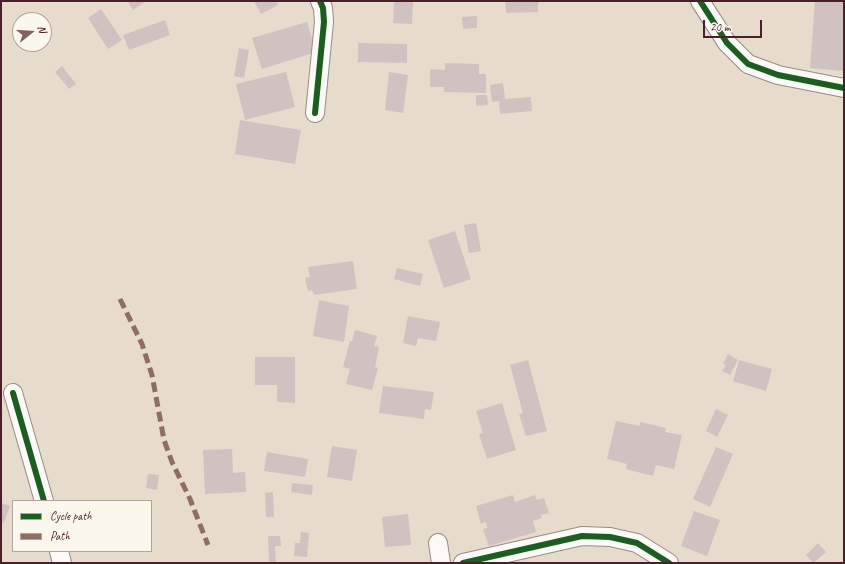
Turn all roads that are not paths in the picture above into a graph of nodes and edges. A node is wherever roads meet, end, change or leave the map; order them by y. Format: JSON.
{"nodes":[{"id":1,"x":320,"y":1,"type":"edge"},
{"id":2,"x":700,"y":1,"type":"edge"},
{"id":3,"x":844,"y":88,"type":"edge"},
{"id":4,"x":315,"y":114,"type":"dead end"},
{"id":5,"x":13,"y":393,"type":"dead end"},
{"id":6,"x":44,"y":500,"type":"edge"},
{"id":7,"x":438,"y":543,"type":"dead end"},
{"id":8,"x":59,"y":552,"type":"edge"},
{"id":9,"x":62,"y":563,"type":"edge"},
{"id":10,"x":442,"y":563,"type":"edge"},
{"id":11,"x":463,"y":563,"type":"edge"},
{"id":12,"x":669,"y":563,"type":"edge"}],
"edges":[{"from":1,"to":4,"type":"street"},
{"from":2,"to":3,"type":"street"},
{"from":5,"to":6,"type":"street"},
{"from":7,"to":10,"type":"street"},
{"from":8,"to":9,"type":"street"},
{"from":11,"to":12,"type":"street"}]}
